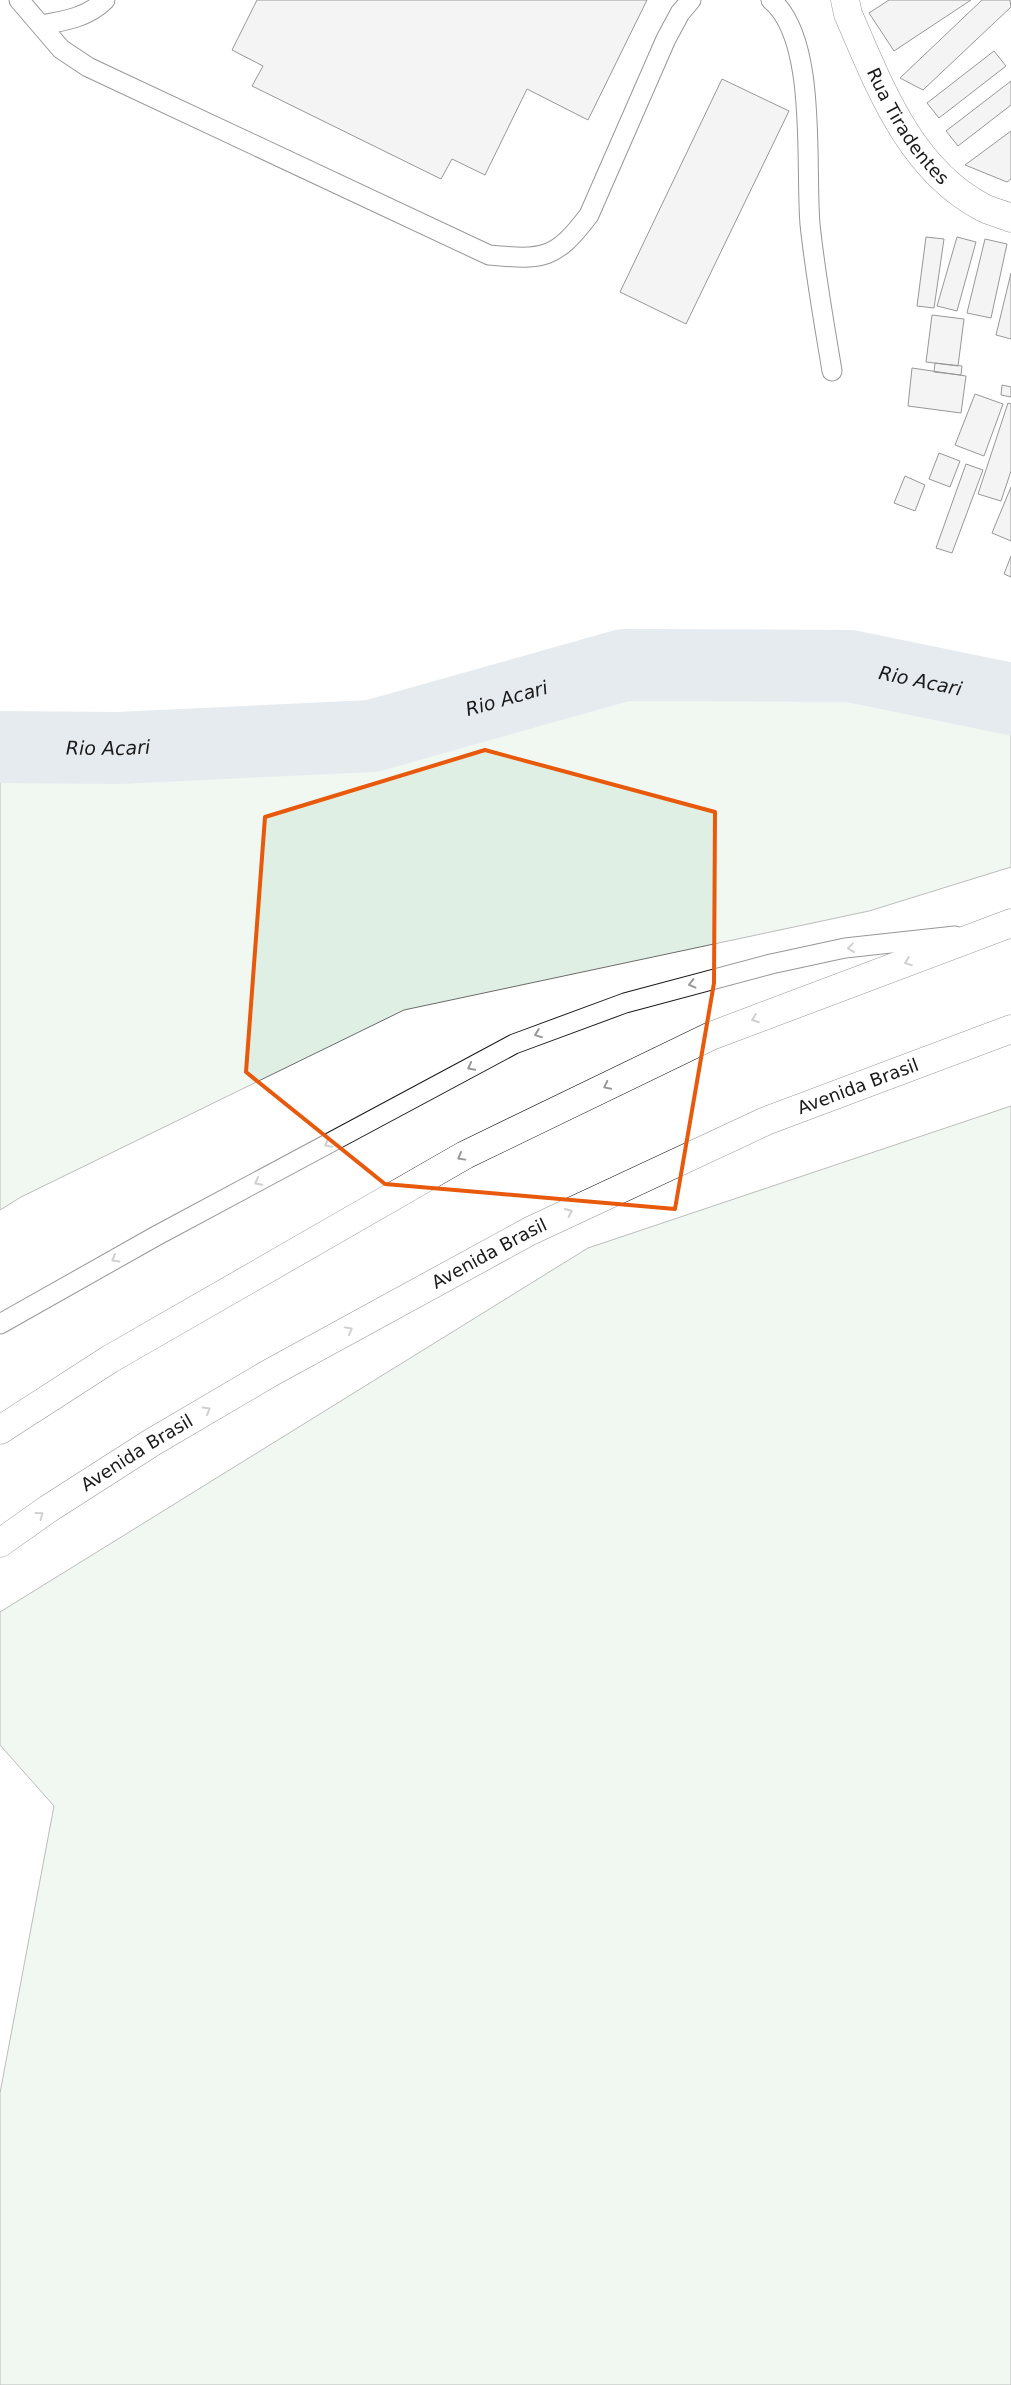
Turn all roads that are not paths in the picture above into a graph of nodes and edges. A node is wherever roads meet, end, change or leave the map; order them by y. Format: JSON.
{"nodes":[{"id":1,"x":19,"y":0,"type":"edge"},
{"id":2,"x":105,"y":0,"type":"edge"},
{"id":3,"x":691,"y":0,"type":"edge"},
{"id":4,"x":771,"y":0,"type":"edge"},
{"id":5,"x":845,"y":0,"type":"edge"},
{"id":6,"x":41,"y":25,"type":"junction"},
{"id":7,"x":1011,"y":218,"type":"edge"},
{"id":8,"x":832,"y":371,"type":"dead end"},
{"id":9,"x":1011,"y":923,"type":"edge"},
{"id":10,"x":986,"y":933,"type":"junction"},
{"id":11,"x":1011,"y":1029,"type":"edge"},
{"id":12,"x":0,"y":1324,"type":"edge"},
{"id":13,"x":0,"y":1430,"type":"edge"},
{"id":14,"x":0,"y":1543,"type":"edge"}],
"edges":[{"from":1,"to":6,"type":"lane"},
{"from":2,"to":6,"type":"lane"},
{"from":3,"to":6,"type":"lane"},
{"from":4,"to":8,"type":"lane"},
{"from":5,"to":7,"type":"main road","name":"Rua Tiradentes"},
{"from":9,"to":10,"type":"main road"},
{"from":10,"to":12,"type":"lane","one_way":true},
{"from":10,"to":13,"type":"main road","one_way":true},
{"from":14,"to":11,"type":"main road","name":"Avenida Brasil","one_way":true}]}
